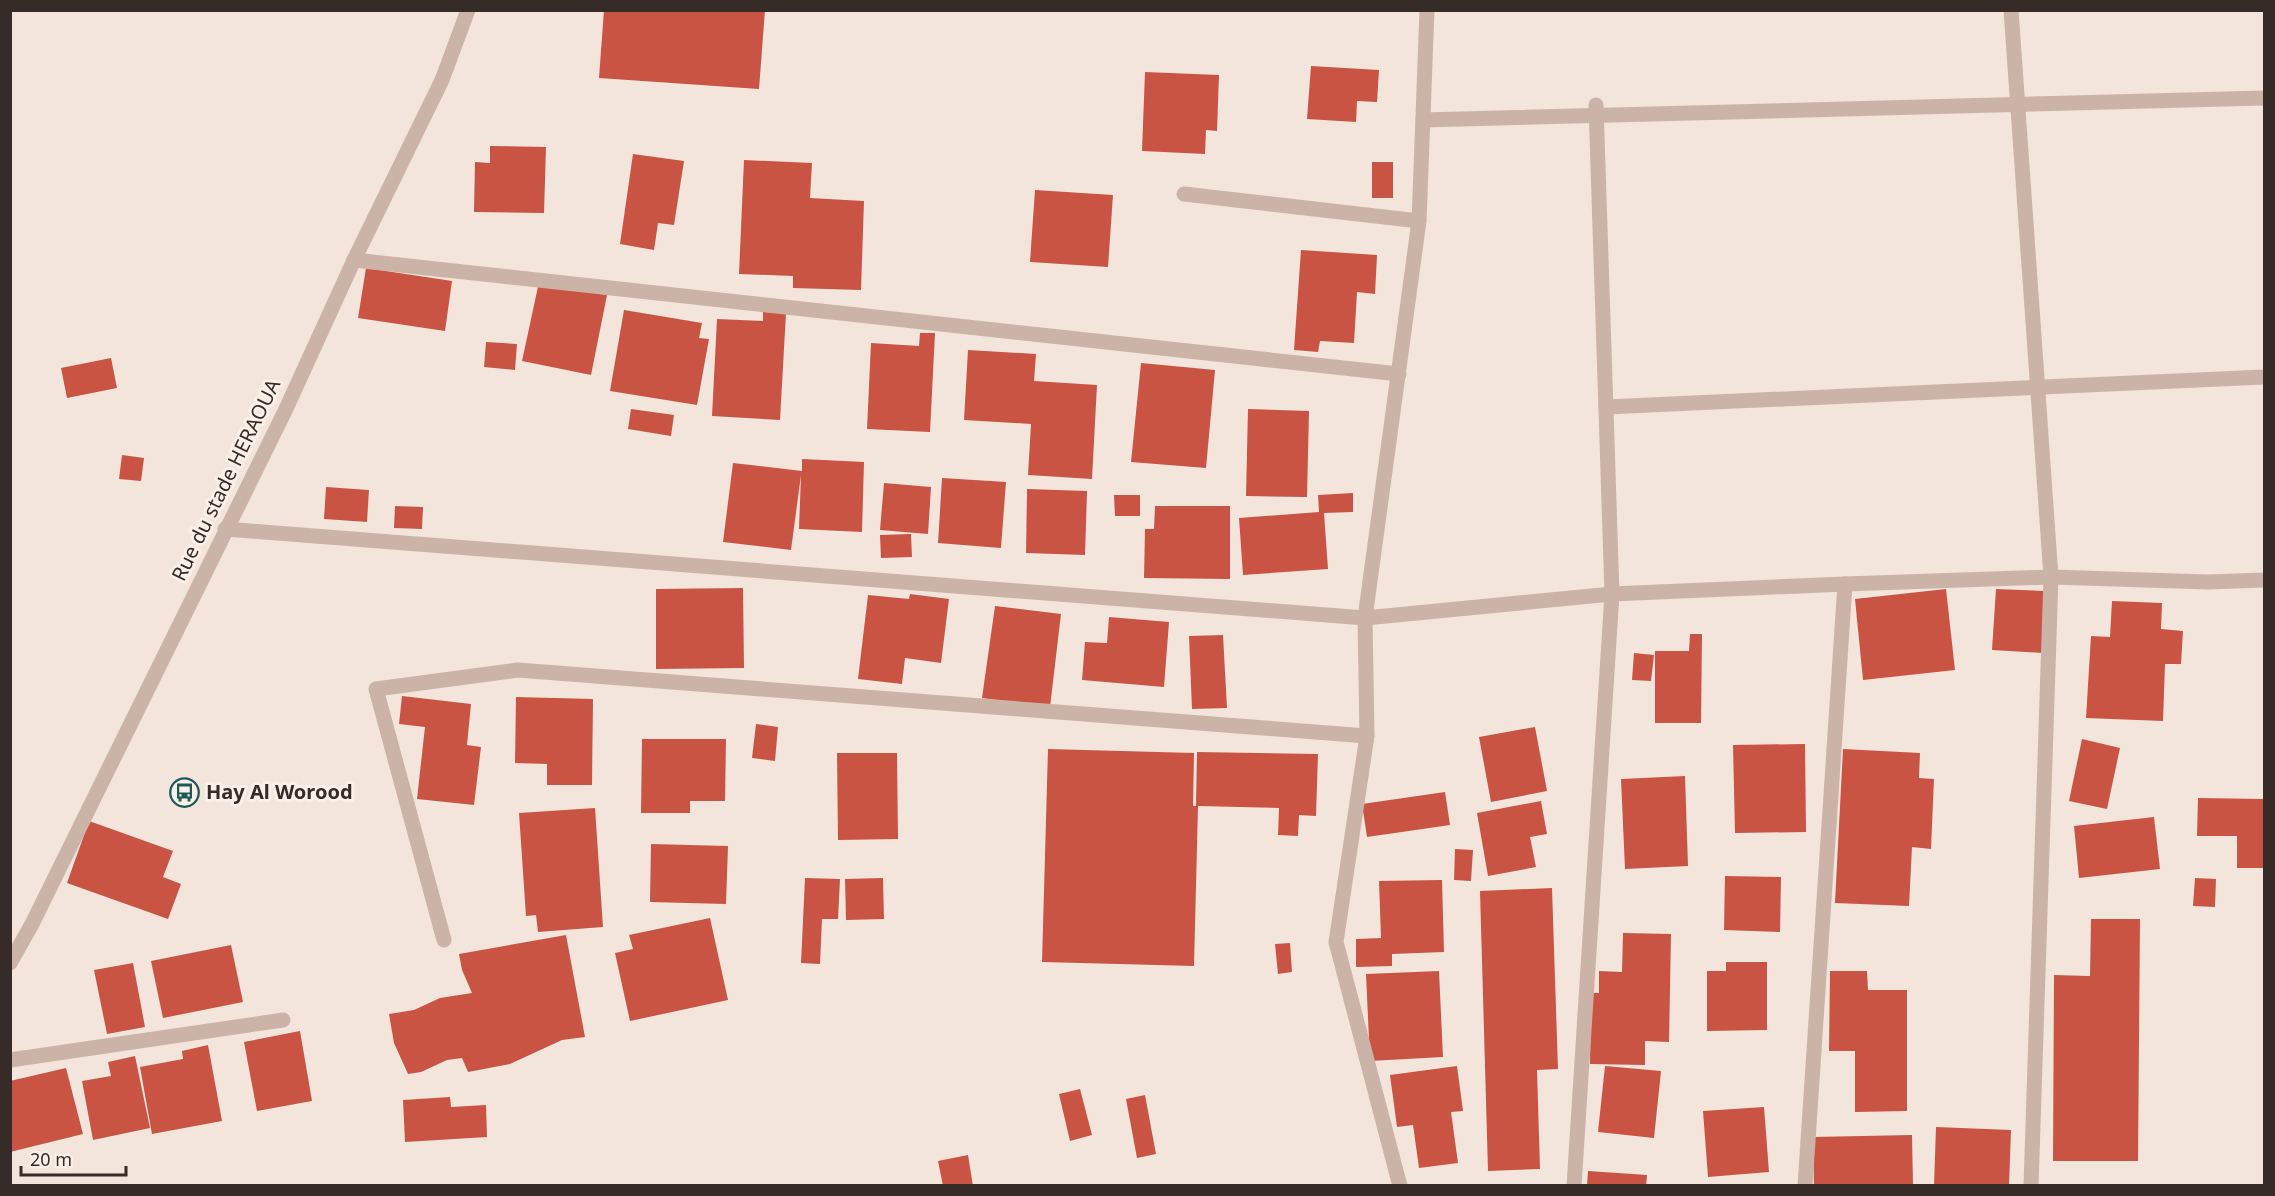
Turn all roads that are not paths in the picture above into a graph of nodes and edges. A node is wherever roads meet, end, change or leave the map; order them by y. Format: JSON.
{"nodes":[{"id":1,"x":468,"y":10,"type":"edge"},
{"id":2,"x":1427,"y":10,"type":"edge"},
{"id":3,"x":2011,"y":10,"type":"edge"},
{"id":4,"x":2265,"y":98,"type":"edge"},
{"id":5,"x":2018,"y":105,"type":"junction"},
{"id":6,"x":1596,"y":110,"type":"junction"},
{"id":7,"x":1423,"y":120,"type":"junction"},
{"id":8,"x":1184,"y":194,"type":"dead end"},
{"id":9,"x":1419,"y":221,"type":"junction"},
{"id":10,"x":354,"y":260,"type":"junction"},
{"id":11,"x":1399,"y":374,"type":"junction"},
{"id":12,"x":2265,"y":377,"type":"edge"},
{"id":13,"x":2038,"y":388,"type":"junction"},
{"id":14,"x":1606,"y":407,"type":"junction"},
{"id":15,"x":225,"y":529,"type":"junction"},
{"id":16,"x":2052,"y":577,"type":"junction"},
{"id":17,"x":2265,"y":580,"type":"edge"},
{"id":18,"x":1845,"y":584,"type":"junction"},
{"id":19,"x":1612,"y":594,"type":"junction"},
{"id":20,"x":1365,"y":618,"type":"junction"},
{"id":21,"x":1367,"y":736,"type":"junction"},
{"id":22,"x":444,"y":940,"type":"dead end"},
{"id":23,"x":10,"y":963,"type":"edge"},
{"id":24,"x":283,"y":1020,"type":"dead end"},
{"id":25,"x":10,"y":1060,"type":"edge"},
{"id":26,"x":1400,"y":1185,"type":"edge"},
{"id":27,"x":1574,"y":1185,"type":"edge"},
{"id":28,"x":1805,"y":1185,"type":"edge"},
{"id":29,"x":2031,"y":1185,"type":"edge"}],
"edges":[{"from":1,"to":10,"type":"street","name":"Rue du stade HERAOUA"},
{"from":2,"to":7,"type":"street"},
{"from":3,"to":5,"type":"street"},
{"from":4,"to":5,"type":"street"},
{"from":5,"to":6,"type":"street"},
{"from":5,"to":13,"type":"street"},
{"from":6,"to":7,"type":"street"},
{"from":6,"to":14,"type":"street"},
{"from":7,"to":9,"type":"street"},
{"from":8,"to":9,"type":"street"},
{"from":9,"to":11,"type":"street"},
{"from":10,"to":11,"type":"street"},
{"from":10,"to":15,"type":"street","name":"Rue du stade HERAOUA"},
{"from":11,"to":20,"type":"street"},
{"from":12,"to":13,"type":"street"},
{"from":13,"to":14,"type":"street"},
{"from":13,"to":16,"type":"street"},
{"from":14,"to":19,"type":"street"},
{"from":15,"to":20,"type":"street"},
{"from":15,"to":23,"type":"street","name":"Rue du stade HERAOUA"},
{"from":16,"to":17,"type":"street"},
{"from":16,"to":18,"type":"street"},
{"from":16,"to":29,"type":"street"},
{"from":18,"to":19,"type":"street"},
{"from":18,"to":28,"type":"street"},
{"from":19,"to":20,"type":"street"},
{"from":19,"to":27,"type":"street"},
{"from":20,"to":21,"type":"street"},
{"from":21,"to":22,"type":"street"},
{"from":21,"to":26,"type":"street"},
{"from":24,"to":25,"type":"street"}]}
